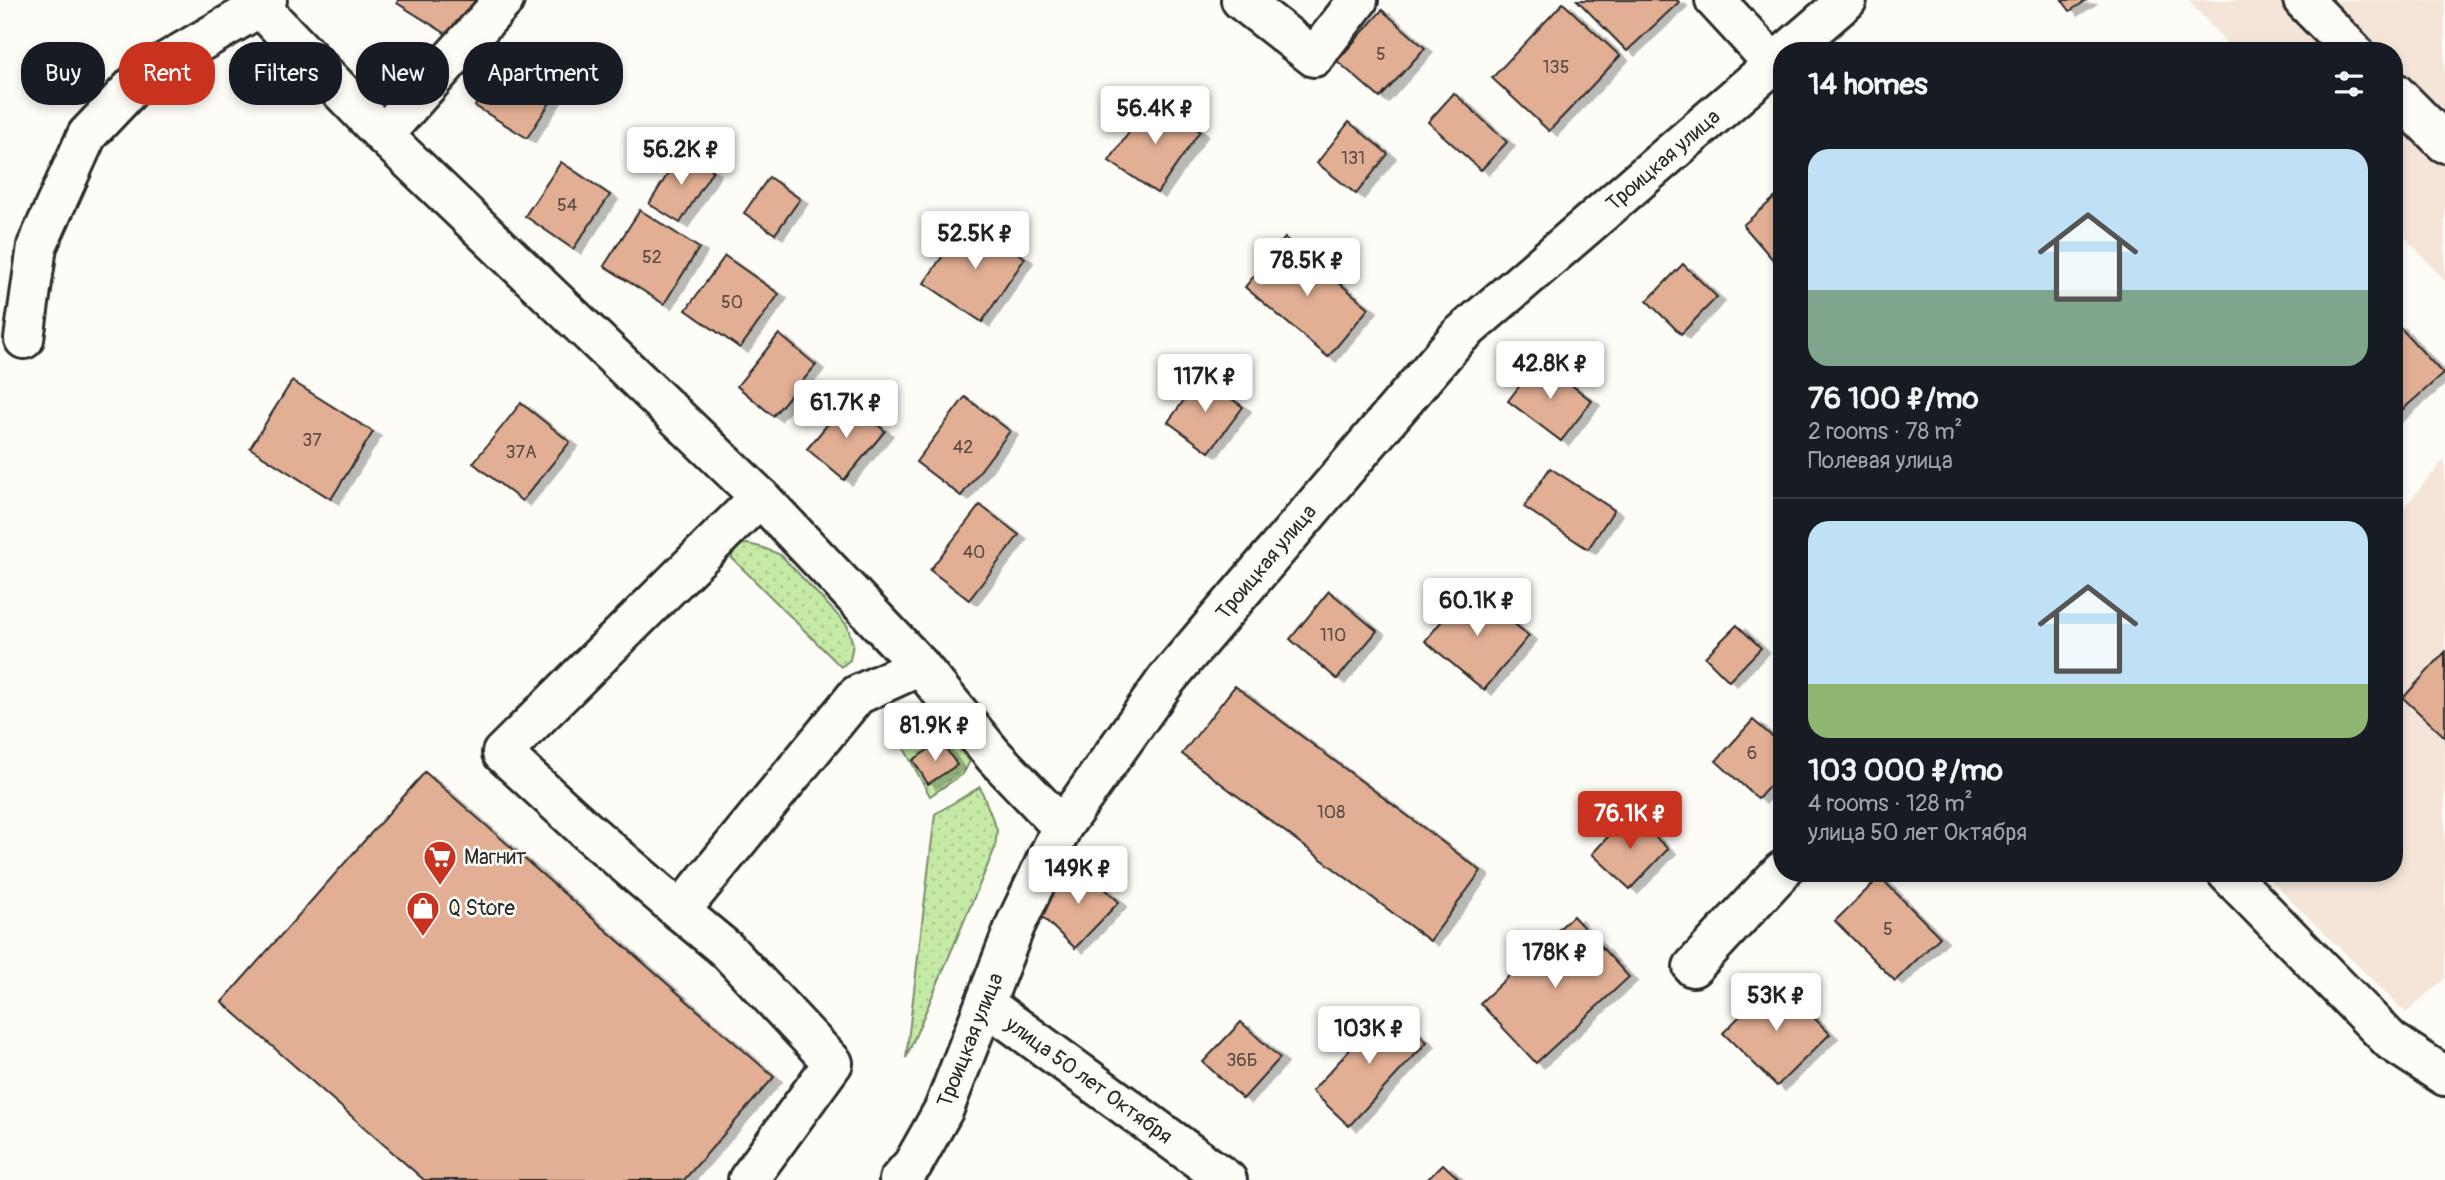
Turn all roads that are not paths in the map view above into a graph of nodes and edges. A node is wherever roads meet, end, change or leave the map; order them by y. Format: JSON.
{"nodes":[{"id":1,"x":504,"y":0,"type":"edge"},
{"id":2,"x":1241,"y":0,"type":"edge"},
{"id":3,"x":1358,"y":0,"type":"edge"},
{"id":4,"x":1715,"y":0,"type":"edge"},
{"id":5,"x":1847,"y":0,"type":"edge"},
{"id":6,"x":2303,"y":0,"type":"edge"},
{"id":7,"x":263,"y":3,"type":"edge"},
{"id":8,"x":1798,"y":42,"type":"edge"},
{"id":9,"x":2344,"y":42,"type":"edge"},
{"id":10,"x":1773,"y":50,"type":"edge"},
{"id":11,"x":1773,"y":64,"type":"edge"},
{"id":12,"x":2403,"y":101,"type":"edge"},
{"id":13,"x":383,"y":135,"type":"junction"},
{"id":14,"x":2445,"y":143,"type":"edge"},
{"id":15,"x":24,"y":339,"type":"dead end"},
{"id":16,"x":760,"y":497,"type":"junction"},
{"id":17,"x":920,"y":666,"type":"junction"},
{"id":18,"x":1062,"y":827,"type":"junction"},
{"id":19,"x":1773,"y":881,"type":"edge"},
{"id":20,"x":2236,"y":882,"type":"edge"},
{"id":21,"x":680,"y":911,"type":"junction"},
{"id":22,"x":1693,"y":967,"type":"dead end"},
{"id":23,"x":985,"y":1004,"type":"junction"},
{"id":24,"x":2445,"y":1076,"type":"edge"},
{"id":25,"x":748,"y":1180,"type":"edge"},
{"id":26,"x":899,"y":1180,"type":"edge"},
{"id":27,"x":1227,"y":1180,"type":"edge"}],
"edges":[{"from":1,"to":13,"type":"street"},
{"from":2,"to":3,"type":"street"},
{"from":4,"to":10,"type":"street"},
{"from":5,"to":8,"type":"street","name":"Троицкая улица"},
{"from":6,"to":9,"type":"street"},
{"from":7,"to":13,"type":"street"},
{"from":7,"to":15,"type":"street"},
{"from":11,"to":18,"type":"street","name":"Троицкая улица"},
{"from":12,"to":14,"type":"street"},
{"from":13,"to":16,"type":"street"},
{"from":16,"to":17,"type":"street"},
{"from":16,"to":21,"type":"street"},
{"from":17,"to":18,"type":"street"},
{"from":17,"to":21,"type":"street"},
{"from":18,"to":23,"type":"street","name":"Троицкая улица"},
{"from":19,"to":22,"type":"street"},
{"from":20,"to":24,"type":"street"},
{"from":21,"to":25,"type":"street"},
{"from":23,"to":26,"type":"street","name":"Троицкая улица"},
{"from":23,"to":27,"type":"street","name":"улица 50 лет Октября"}]}
